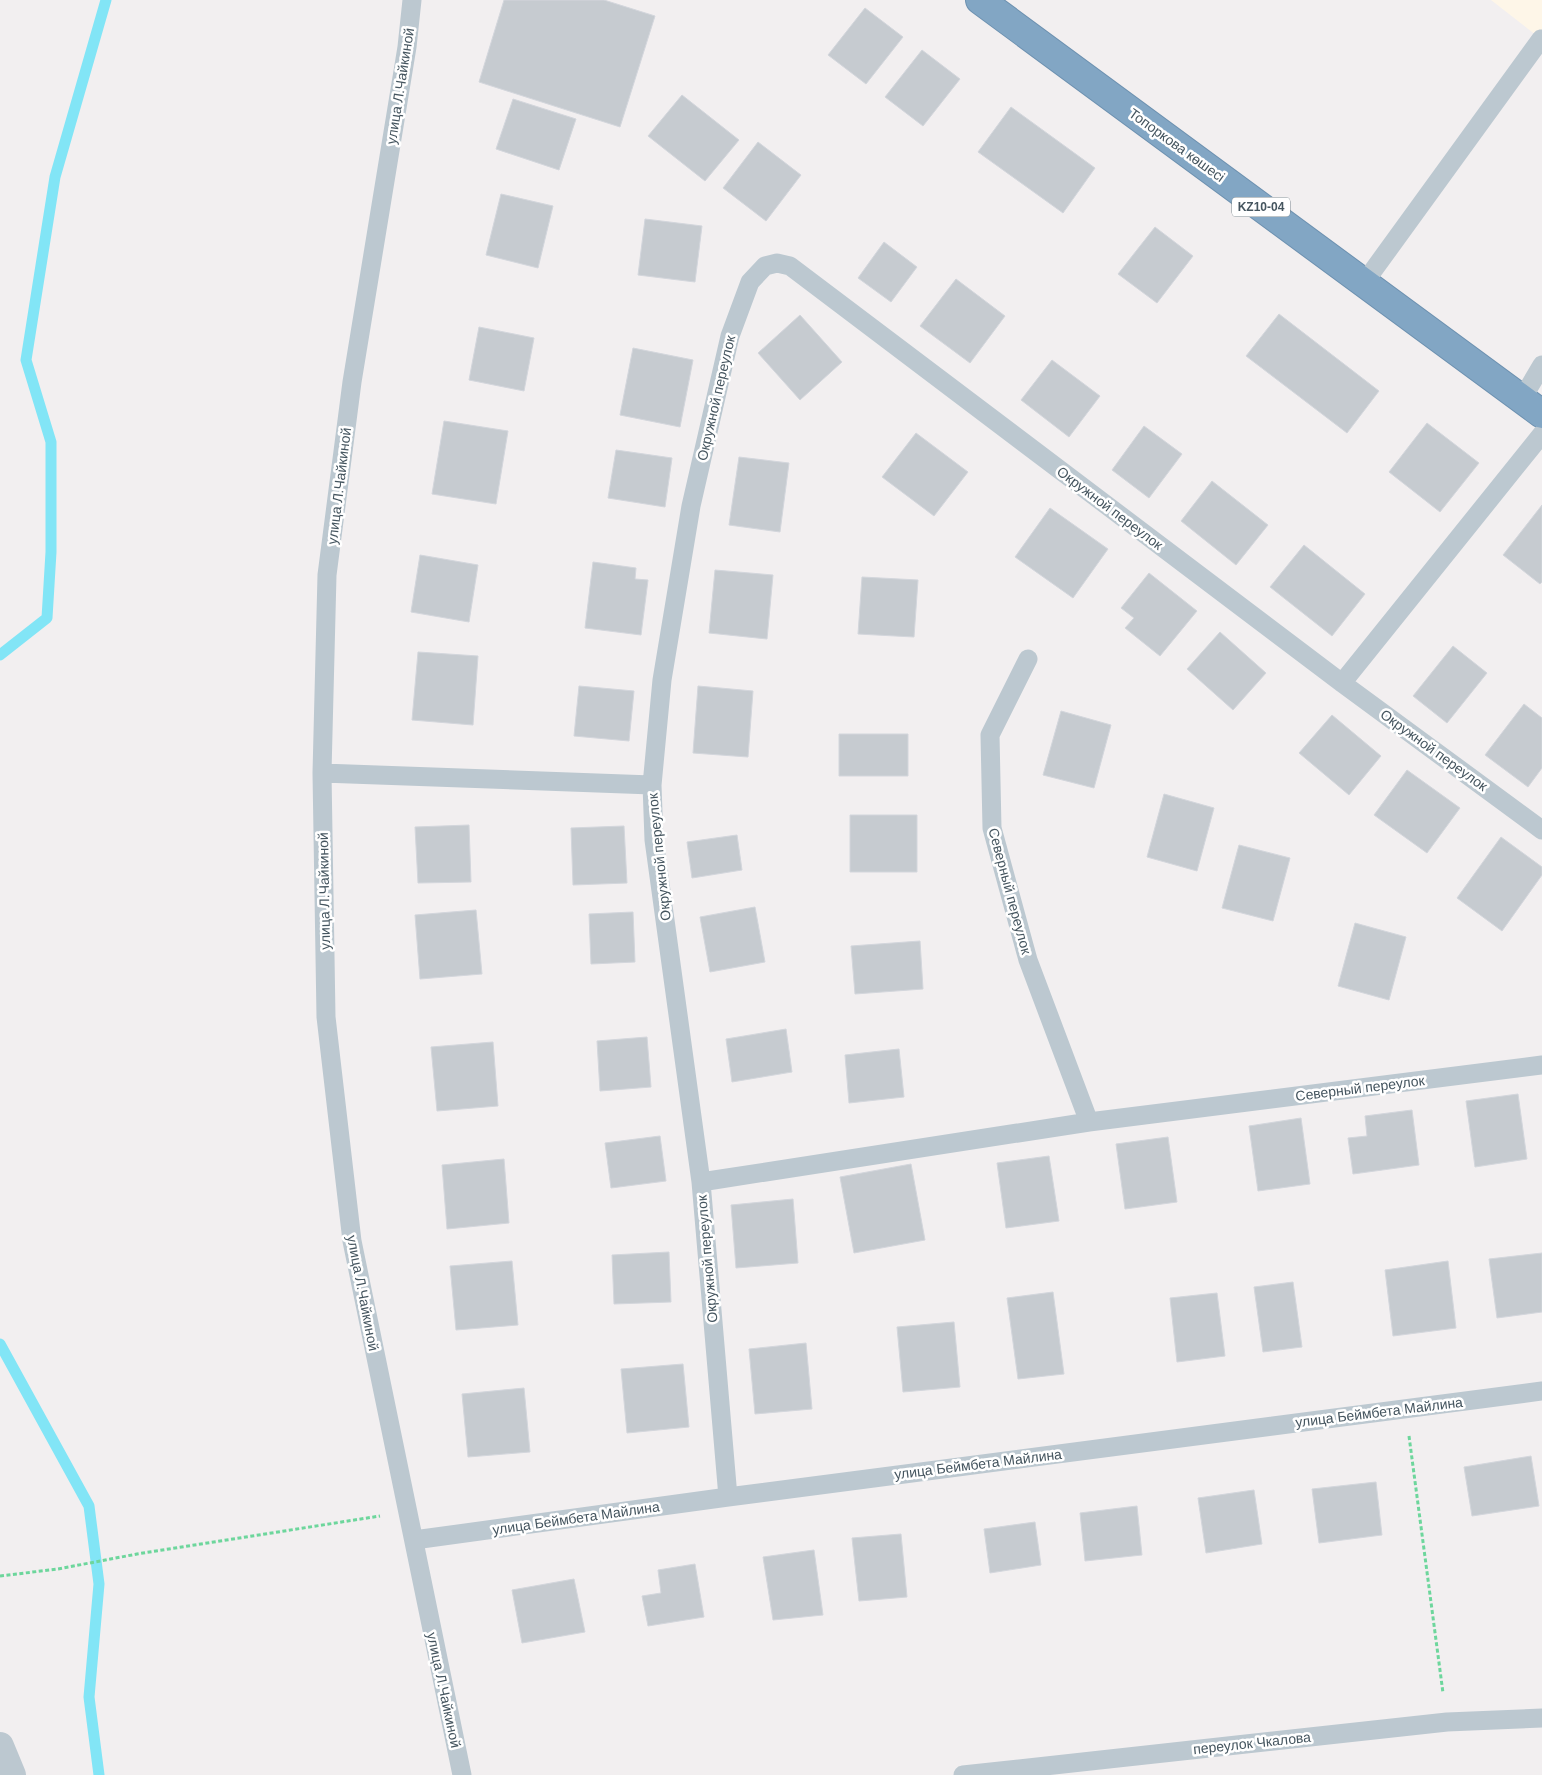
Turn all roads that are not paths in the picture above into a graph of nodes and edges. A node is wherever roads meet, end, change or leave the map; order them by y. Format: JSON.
{"nodes":[{"id":1,"x":412,"y":0,"type":"edge"},
{"id":2,"x":980,"y":0,"type":"edge"},
{"id":3,"x":1541,"y":39,"type":"dead end"},
{"id":4,"x":1364,"y":283,"type":"junction"},
{"id":5,"x":1542,"y":365,"type":"edge"},
{"id":6,"x":1532,"y":406,"type":"edge"},
{"id":7,"x":1542,"y":434,"type":"edge"},
{"id":8,"x":1028,"y":659,"type":"dead end"},
{"id":9,"x":1342,"y":683,"type":"junction"},
{"id":10,"x":322,"y":773,"type":"junction"},
{"id":11,"x":652,"y":785,"type":"junction"},
{"id":12,"x":1542,"y":830,"type":"edge"},
{"id":13,"x":1542,"y":1065,"type":"edge"},
{"id":14,"x":1089,"y":1122,"type":"junction"},
{"id":15,"x":701,"y":1182,"type":"junction"},
{"id":16,"x":1542,"y":1391,"type":"edge"},
{"id":17,"x":728,"y":1497,"type":"junction"},
{"id":18,"x":414,"y":1540,"type":"junction"},
{"id":19,"x":1542,"y":1718,"type":"edge"},
{"id":20,"x":0,"y":1746,"type":"edge"},
{"id":21,"x":1100,"y":1767,"type":"edge"},
{"id":22,"x":12,"y":1775,"type":"edge"},
{"id":23,"x":462,"y":1775,"type":"edge"},
{"id":24,"x":963,"y":1775,"type":"edge"}],
"edges":[{"from":1,"to":10,"type":"lane","name":"улица Л.Чайкиной"},
{"from":2,"to":4,"type":"highway","name":"Топоркова көшесі","number":"KZ10-04"},
{"from":3,"to":4,"type":"lane"},
{"from":4,"to":6,"type":"highway","name":"Топоркова көшесі","number":"KZ10-04"},
{"from":5,"to":6,"type":"lane"},
{"from":7,"to":9,"type":"lane"},
{"from":8,"to":14,"type":"lane","name":"Северный переулок"},
{"from":9,"to":11,"type":"lane","name":"Окружной переулок"},
{"from":9,"to":12,"type":"lane","name":"Окружной переулок"},
{"from":10,"to":11,"type":"lane"},
{"from":10,"to":18,"type":"lane","name":"улица Л.Чайкиной"},
{"from":11,"to":15,"type":"lane","name":"Окружной переулок"},
{"from":13,"to":14,"type":"lane","name":"Северный переулок"},
{"from":14,"to":15,"type":"lane","name":"Северный переулок"},
{"from":15,"to":17,"type":"lane","name":"Окружной переулок"},
{"from":16,"to":17,"type":"lane","name":"улица Беймбета Майлина"},
{"from":17,"to":18,"type":"lane","name":"улица Беймбета Майлина"},
{"from":18,"to":23,"type":"lane","name":"улица Л.Чайкиной"},
{"from":19,"to":21,"type":"lane","name":"переулок Чкалова"},
{"from":20,"to":22,"type":"street"},
{"from":21,"to":24,"type":"lane","name":"переулок Чкалова"}]}
